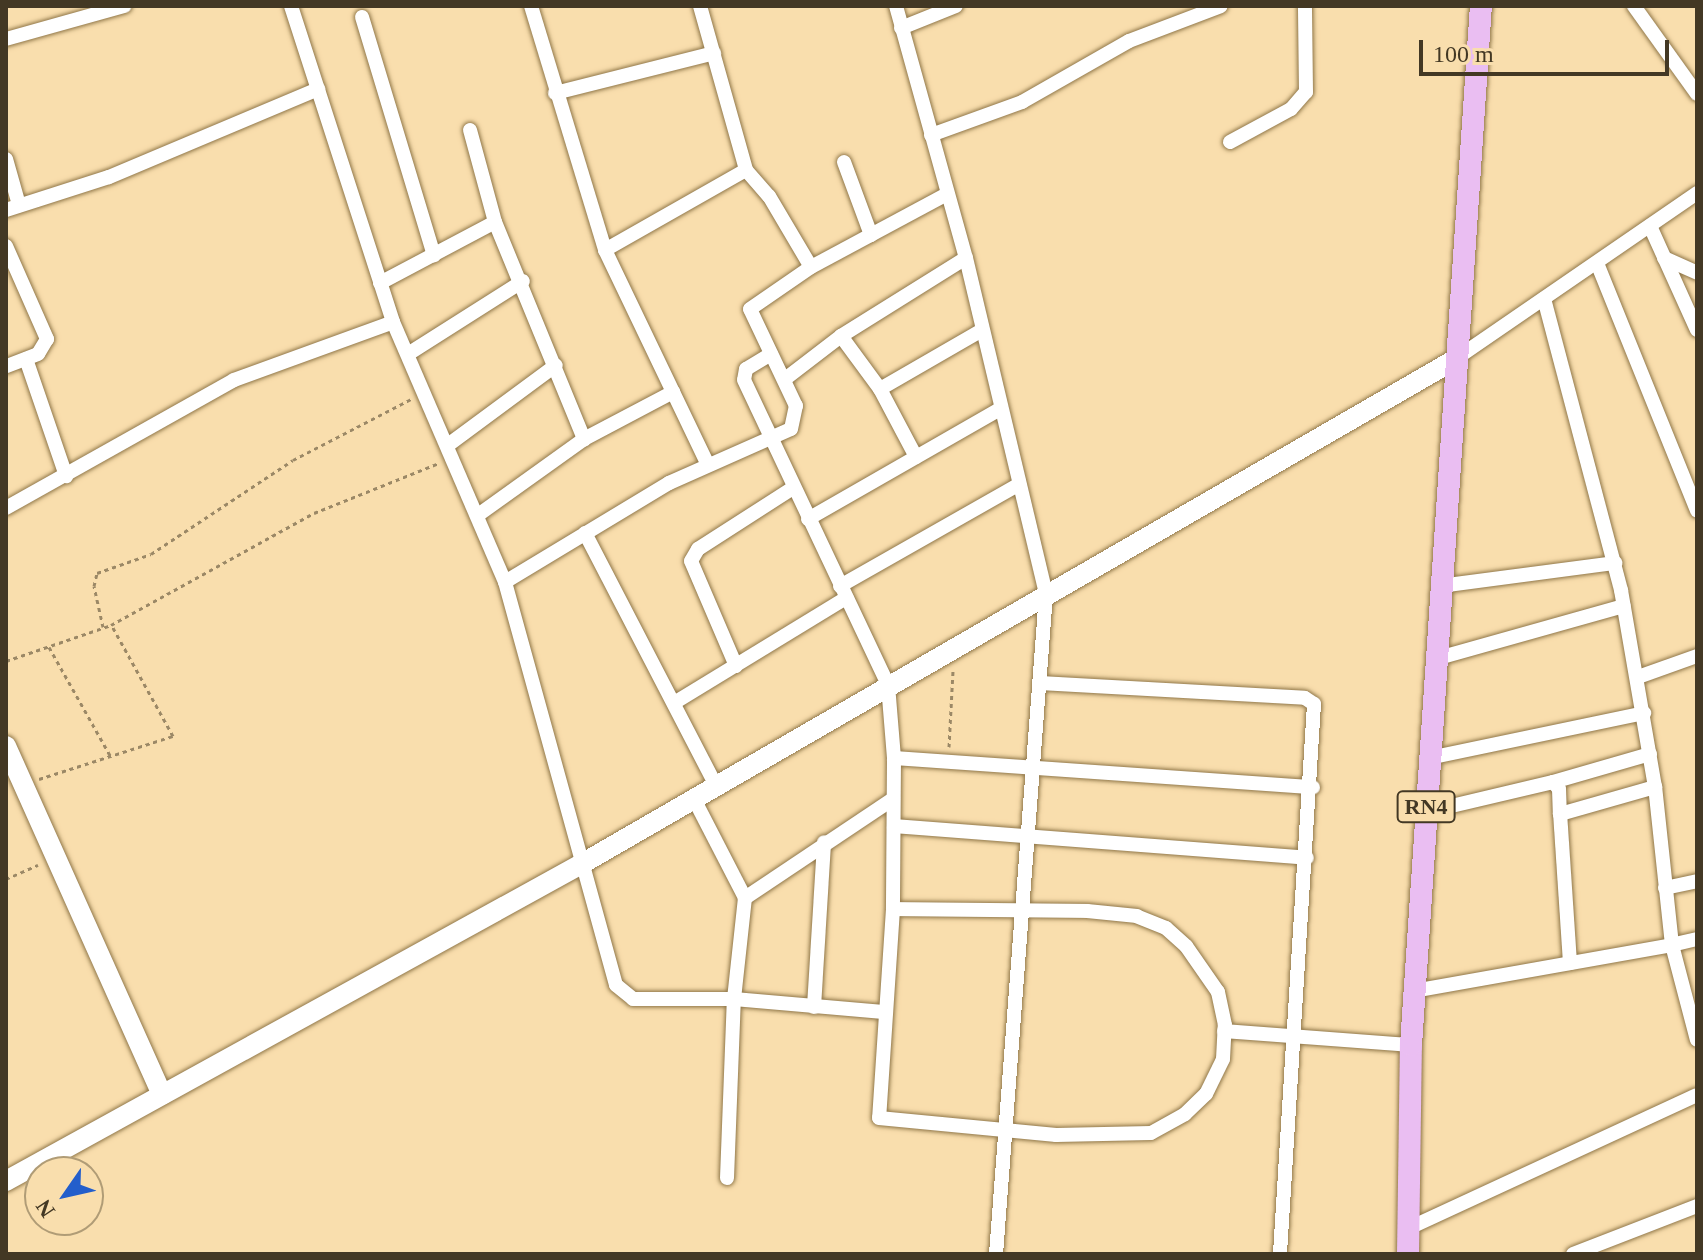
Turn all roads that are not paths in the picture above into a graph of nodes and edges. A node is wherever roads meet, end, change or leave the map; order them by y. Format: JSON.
{"nodes":[{"id":1,"x":124,"y":6,"type":"edge"},
{"id":2,"x":291,"y":6,"type":"edge"},
{"id":3,"x":531,"y":6,"type":"edge"},
{"id":4,"x":700,"y":6,"type":"edge"},
{"id":5,"x":896,"y":6,"type":"edge"},
{"id":6,"x":956,"y":6,"type":"edge"},
{"id":7,"x":1221,"y":6,"type":"edge"},
{"id":8,"x":1305,"y":6,"type":"edge"},
{"id":9,"x":1481,"y":6,"type":"edge"},
{"id":10,"x":1634,"y":6,"type":"edge"},
{"id":11,"x":1199,"y":10,"type":"edge"},
{"id":12,"x":362,"y":17,"type":"dead end"},
{"id":13,"x":901,"y":28,"type":"junction"},
{"id":14,"x":6,"y":39,"type":"edge"},
{"id":15,"x":714,"y":53,"type":"junction"},
{"id":16,"x":318,"y":89,"type":"junction"},
{"id":17,"x":555,"y":93,"type":"junction"},
{"id":18,"x":1697,"y":94,"type":"edge"},
{"id":19,"x":470,"y":130,"type":"dead end"},
{"id":20,"x":931,"y":135,"type":"junction"},
{"id":21,"x":1230,"y":142,"type":"dead end"},
{"id":22,"x":6,"y":159,"type":"edge"},
{"id":23,"x":844,"y":162,"type":"dead end"},
{"id":24,"x":746,"y":170,"type":"junction"},
{"id":25,"x":1697,"y":193,"type":"edge"},
{"id":26,"x":947,"y":194,"type":"junction"},
{"id":27,"x":13,"y":208,"type":"edge"},
{"id":28,"x":495,"y":222,"type":"junction"},
{"id":29,"x":1650,"y":226,"type":"junction"},
{"id":30,"x":871,"y":235,"type":"junction"},
{"id":31,"x":6,"y":246,"type":"edge"},
{"id":32,"x":605,"y":250,"type":"junction"},
{"id":33,"x":434,"y":255,"type":"junction"},
{"id":34,"x":966,"y":258,"type":"junction"},
{"id":35,"x":1664,"y":258,"type":"junction"},
{"id":36,"x":1597,"y":263,"type":"junction"},
{"id":37,"x":811,"y":267,"type":"junction"},
{"id":38,"x":1697,"y":273,"type":"edge"},
{"id":39,"x":523,"y":281,"type":"junction"},
{"id":40,"x":380,"y":283,"type":"junction"},
{"id":41,"x":1544,"y":299,"type":"junction"},
{"id":42,"x":393,"y":322,"type":"junction"},
{"id":43,"x":982,"y":330,"type":"junction"},
{"id":44,"x":1697,"y":330,"type":"edge"},
{"id":45,"x":841,"y":336,"type":"junction"},
{"id":46,"x":408,"y":354,"type":"junction"},
{"id":47,"x":771,"y":354,"type":"junction"},
{"id":48,"x":26,"y":359,"type":"junction"},
{"id":49,"x":1454,"y":360,"type":"junction"},
{"id":50,"x":556,"y":365,"type":"junction"},
{"id":51,"x":6,"y":366,"type":"edge"},
{"id":52,"x":785,"y":379,"type":"junction"},
{"id":53,"x":880,"y":389,"type":"junction"},
{"id":54,"x":673,"y":392,"type":"junction"},
{"id":55,"x":1000,"y":409,"type":"junction"},
{"id":56,"x":584,"y":439,"type":"junction"},
{"id":57,"x":772,"y":441,"type":"junction"},
{"id":58,"x":451,"y":451,"type":"junction"},
{"id":59,"x":916,"y":457,"type":"junction"},
{"id":60,"x":708,"y":465,"type":"junction"},
{"id":61,"x":66,"y":476,"type":"junction"},
{"id":62,"x":1016,"y":486,"type":"junction"},
{"id":63,"x":793,"y":488,"type":"junction"},
{"id":64,"x":6,"y":508,"type":"edge"},
{"id":65,"x":1697,"y":511,"type":"edge"},
{"id":66,"x":478,"y":515,"type":"junction"},
{"id":67,"x":808,"y":519,"type":"junction"},
{"id":68,"x":585,"y":533,"type":"junction"},
{"id":69,"x":1615,"y":563,"type":"junction"},
{"id":70,"x":505,"y":582,"type":"junction"},
{"id":71,"x":1440,"y":586,"type":"junction"},
{"id":72,"x":843,"y":592,"type":"junction"},
{"id":73,"x":1046,"y":594,"type":"junction"},
{"id":74,"x":1624,"y":606,"type":"junction"},
{"id":75,"x":1697,"y":656,"type":"edge"},
{"id":76,"x":1435,"y":659,"type":"junction"},
{"id":77,"x":736,"y":666,"type":"junction"},
{"id":78,"x":1638,"y":677,"type":"junction"},
{"id":79,"x":1040,"y":683,"type":"junction"},
{"id":80,"x":888,"y":685,"type":"junction"},
{"id":81,"x":674,"y":703,"type":"junction"},
{"id":82,"x":1644,"y":713,"type":"junction"},
{"id":83,"x":6,"y":746,"type":"edge"},
{"id":84,"x":1650,"y":754,"type":"junction"},
{"id":85,"x":894,"y":758,"type":"junction"},
{"id":86,"x":1429,"y":758,"type":"junction"},
{"id":87,"x":1032,"y":771,"type":"junction"},
{"id":88,"x":1553,"y":782,"type":"junction"},
{"id":89,"x":716,"y":786,"type":"junction"},
{"id":90,"x":1313,"y":787,"type":"junction"},
{"id":91,"x":1655,"y":787,"type":"junction"},
{"id":92,"x":694,"y":799,"type":"junction"},
{"id":93,"x":893,"y":799,"type":"junction"},
{"id":94,"x":1426,"y":812,"type":"junction"},
{"id":95,"x":1560,"y":814,"type":"junction"},
{"id":96,"x":894,"y":826,"type":"junction"},
{"id":97,"x":1027,"y":837,"type":"junction"},
{"id":98,"x":824,"y":842,"type":"junction"},
{"id":99,"x":1307,"y":858,"type":"junction"},
{"id":100,"x":585,"y":862,"type":"junction"},
{"id":101,"x":1697,"y":881,"type":"edge"},
{"id":102,"x":1665,"y":888,"type":"junction"},
{"id":103,"x":745,"y":898,"type":"junction"},
{"id":104,"x":1023,"y":908,"type":"junction"},
{"id":105,"x":893,"y":909,"type":"junction"},
{"id":106,"x":1697,"y":939,"type":"edge"},
{"id":107,"x":1672,"y":945,"type":"junction"},
{"id":108,"x":1570,"y":963,"type":"junction"},
{"id":109,"x":1414,"y":991,"type":"junction"},
{"id":110,"x":734,"y":999,"type":"junction"},
{"id":111,"x":1692,"y":1004,"type":"edge"},
{"id":112,"x":814,"y":1007,"type":"junction"},
{"id":113,"x":883,"y":1012,"type":"junction"},
{"id":114,"x":1224,"y":1031,"type":"junction"},
{"id":115,"x":1295,"y":1035,"type":"junction"},
{"id":116,"x":1697,"y":1040,"type":"edge"},
{"id":117,"x":1411,"y":1045,"type":"junction"},
{"id":118,"x":162,"y":1095,"type":"junction"},
{"id":119,"x":1697,"y":1095,"type":"edge"},
{"id":120,"x":1005,"y":1130,"type":"junction"},
{"id":121,"x":727,"y":1178,"type":"dead end"},
{"id":122,"x":6,"y":1181,"type":"edge"},
{"id":123,"x":1697,"y":1206,"type":"edge"},
{"id":124,"x":1407,"y":1229,"type":"junction"},
{"id":125,"x":996,"y":1254,"type":"edge"},
{"id":126,"x":1280,"y":1254,"type":"edge"},
{"id":127,"x":1408,"y":1254,"type":"edge"},
{"id":128,"x":1573,"y":1254,"type":"edge"}],
"edges":[{"from":1,"to":14,"type":"street"},
{"from":2,"to":16,"type":"street"},
{"from":3,"to":17,"type":"street"},
{"from":4,"to":15,"type":"street"},
{"from":5,"to":13,"type":"street"},
{"from":6,"to":13,"type":"street"},
{"from":7,"to":11,"type":"street"},
{"from":8,"to":21,"type":"street"},
{"from":9,"to":49,"type":"main road","number":"RN4"},
{"from":10,"to":18,"type":"street"},
{"from":11,"to":20,"type":"street"},
{"from":12,"to":33,"type":"street"},
{"from":13,"to":20,"type":"street"},
{"from":15,"to":17,"type":"street"},
{"from":15,"to":24,"type":"street"},
{"from":16,"to":27,"type":"street"},
{"from":16,"to":40,"type":"street"},
{"from":17,"to":32,"type":"street"},
{"from":19,"to":28,"type":"street"},
{"from":20,"to":26,"type":"street"},
{"from":22,"to":27,"type":"street"},
{"from":23,"to":30,"type":"street"},
{"from":24,"to":32,"type":"street"},
{"from":24,"to":37,"type":"street"},
{"from":25,"to":29,"type":"street"},
{"from":26,"to":30,"type":"street"},
{"from":26,"to":34,"type":"street"},
{"from":28,"to":33,"type":"street"},
{"from":28,"to":39,"type":"street"},
{"from":29,"to":35,"type":"street"},
{"from":29,"to":36,"type":"street"},
{"from":30,"to":37,"type":"street"},
{"from":31,"to":48,"type":"street"},
{"from":32,"to":54,"type":"street"},
{"from":33,"to":40,"type":"street"},
{"from":34,"to":43,"type":"street"},
{"from":34,"to":45,"type":"street"},
{"from":35,"to":38,"type":"street"},
{"from":35,"to":44,"type":"street"},
{"from":36,"to":41,"type":"street"},
{"from":36,"to":65,"type":"street"},
{"from":37,"to":47,"type":"street"},
{"from":39,"to":46,"type":"street"},
{"from":39,"to":50,"type":"street"},
{"from":40,"to":42,"type":"street"},
{"from":41,"to":49,"type":"street"},
{"from":41,"to":69,"type":"street"},
{"from":42,"to":46,"type":"street"},
{"from":42,"to":61,"type":"street"},
{"from":43,"to":53,"type":"street"},
{"from":43,"to":55,"type":"street"},
{"from":45,"to":52,"type":"street"},
{"from":45,"to":53,"type":"street"},
{"from":46,"to":58,"type":"street"},
{"from":47,"to":52,"type":"street"},
{"from":47,"to":57,"type":"street"},
{"from":48,"to":51,"type":"street"},
{"from":48,"to":61,"type":"street"},
{"from":49,"to":71,"type":"main road","number":"RN4"},
{"from":49,"to":73,"type":"street"},
{"from":50,"to":56,"type":"street"},
{"from":50,"to":58,"type":"street"},
{"from":52,"to":57,"type":"street"},
{"from":53,"to":59,"type":"street"},
{"from":54,"to":56,"type":"street"},
{"from":54,"to":60,"type":"street"},
{"from":55,"to":59,"type":"street"},
{"from":55,"to":62,"type":"street"},
{"from":56,"to":66,"type":"street"},
{"from":57,"to":60,"type":"street"},
{"from":57,"to":63,"type":"street"},
{"from":58,"to":66,"type":"street"},
{"from":59,"to":67,"type":"street"},
{"from":60,"to":68,"type":"street"},
{"from":61,"to":64,"type":"street"},
{"from":62,"to":72,"type":"street"},
{"from":62,"to":73,"type":"street"},
{"from":63,"to":67,"type":"street"},
{"from":63,"to":77,"type":"street"},
{"from":66,"to":70,"type":"street"},
{"from":67,"to":72,"type":"street"},
{"from":68,"to":70,"type":"street"},
{"from":68,"to":81,"type":"street"},
{"from":69,"to":71,"type":"street"},
{"from":69,"to":74,"type":"street"},
{"from":70,"to":100,"type":"street"},
{"from":71,"to":76,"type":"main road","number":"RN4"},
{"from":72,"to":77,"type":"street"},
{"from":72,"to":80,"type":"street"},
{"from":73,"to":79,"type":"street"},
{"from":73,"to":80,"type":"street"},
{"from":74,"to":76,"type":"street"},
{"from":74,"to":78,"type":"street"},
{"from":75,"to":78,"type":"street"},
{"from":76,"to":86,"type":"main road","number":"RN4"},
{"from":77,"to":81,"type":"street"},
{"from":78,"to":82,"type":"street"},
{"from":79,"to":87,"type":"street"},
{"from":79,"to":90,"type":"street"},
{"from":80,"to":85,"type":"street"},
{"from":80,"to":89,"type":"street"},
{"from":81,"to":89,"type":"street"},
{"from":82,"to":84,"type":"street"},
{"from":82,"to":86,"type":"street"},
{"from":83,"to":118,"type":"street"},
{"from":84,"to":88,"type":"street"},
{"from":84,"to":91,"type":"street"},
{"from":85,"to":87,"type":"street"},
{"from":85,"to":93,"type":"street"},
{"from":86,"to":94,"type":"main road","number":"RN4"},
{"from":87,"to":90,"type":"street"},
{"from":87,"to":97,"type":"street"},
{"from":88,"to":94,"type":"street"},
{"from":88,"to":95,"type":"street"},
{"from":89,"to":92,"type":"street"},
{"from":90,"to":99,"type":"street"},
{"from":91,"to":95,"type":"street"},
{"from":91,"to":102,"type":"street"},
{"from":92,"to":100,"type":"street"},
{"from":92,"to":103,"type":"street"},
{"from":93,"to":96,"type":"street"},
{"from":93,"to":98,"type":"street"},
{"from":94,"to":109,"type":"main road","number":"RN4"},
{"from":95,"to":108,"type":"street"},
{"from":96,"to":97,"type":"street"},
{"from":96,"to":105,"type":"street"},
{"from":97,"to":99,"type":"street"},
{"from":97,"to":104,"type":"street"},
{"from":98,"to":103,"type":"street"},
{"from":98,"to":112,"type":"street"},
{"from":99,"to":115,"type":"street"},
{"from":100,"to":110,"type":"street"},
{"from":100,"to":118,"type":"street"},
{"from":101,"to":102,"type":"street"},
{"from":102,"to":107,"type":"street"},
{"from":103,"to":110,"type":"street"},
{"from":104,"to":105,"type":"street"},
{"from":104,"to":114,"type":"street"},
{"from":104,"to":120,"type":"street"},
{"from":105,"to":113,"type":"street"},
{"from":106,"to":107,"type":"street"},
{"from":107,"to":108,"type":"street"},
{"from":107,"to":111,"type":"street"},
{"from":108,"to":109,"type":"street"},
{"from":109,"to":117,"type":"main road","number":"RN4"},
{"from":110,"to":112,"type":"street"},
{"from":110,"to":121,"type":"street"},
{"from":111,"to":116,"type":"street"},
{"from":112,"to":113,"type":"street"},
{"from":113,"to":120,"type":"street"},
{"from":114,"to":115,"type":"street"},
{"from":114,"to":120,"type":"street"},
{"from":115,"to":117,"type":"street"},
{"from":115,"to":126,"type":"street"},
{"from":117,"to":124,"type":"main road","number":"RN4"},
{"from":118,"to":122,"type":"street"},
{"from":119,"to":124,"type":"street"},
{"from":120,"to":125,"type":"street"},
{"from":123,"to":128,"type":"street"},
{"from":124,"to":127,"type":"main road","number":"RN4"}]}
